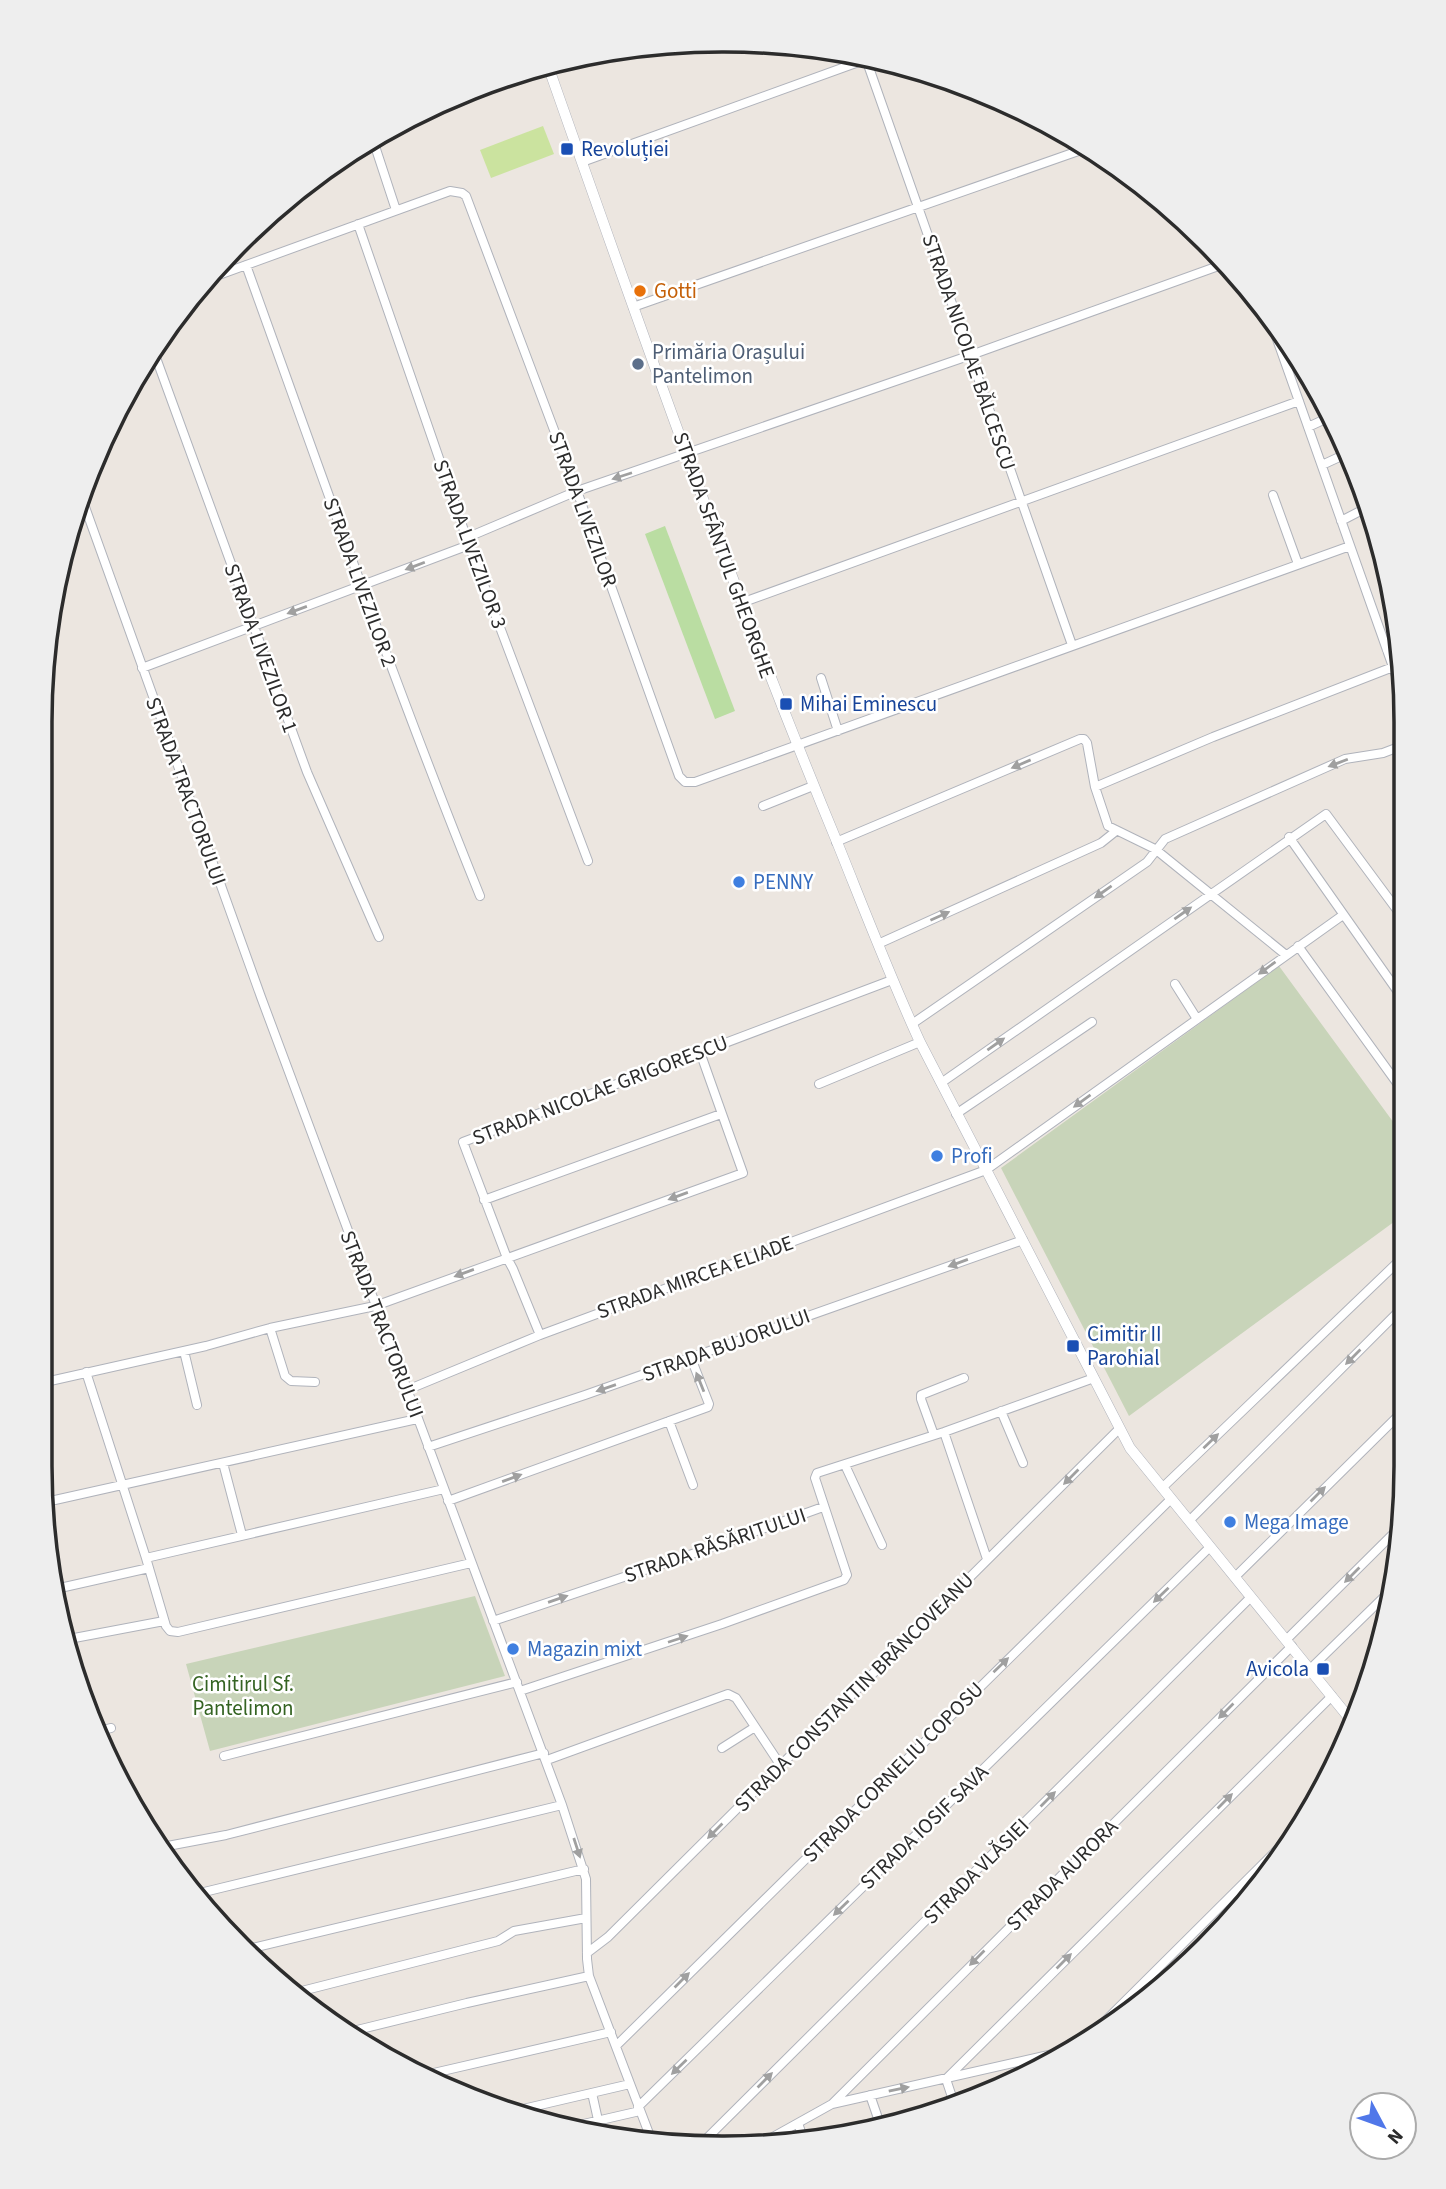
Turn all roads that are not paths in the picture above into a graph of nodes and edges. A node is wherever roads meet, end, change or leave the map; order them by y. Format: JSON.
{"nodes":[{"id":1,"x":851,"y":64,"type":"edge"},
{"id":2,"x":869,"y":69,"type":"edge"},
{"id":3,"x":551,"y":75,"type":"edge"},
{"id":4,"x":376,"y":149,"type":"edge"},
{"id":5,"x":1075,"y":152,"type":"edge"},
{"id":6,"x":582,"y":162,"type":"junction"},
{"id":7,"x":919,"y":207,"type":"junction"},
{"id":8,"x":396,"y":210,"type":"junction"},
{"id":9,"x":358,"y":224,"type":"junction"},
{"id":10,"x":246,"y":265,"type":"junction"},
{"id":11,"x":1214,"y":267,"type":"edge"},
{"id":12,"x":228,"y":272,"type":"edge"},
{"id":13,"x":633,"y":307,"type":"junction"},
{"id":14,"x":1281,"y":350,"type":"edge"},
{"id":15,"x":971,"y":355,"type":"junction"},
{"id":16,"x":158,"y":362,"type":"edge"},
{"id":17,"x":1299,"y":401,"type":"junction"},
{"id":18,"x":1321,"y":421,"type":"edge"},
{"id":19,"x":1308,"y":427,"type":"junction"},
{"id":20,"x":687,"y":454,"type":"junction"},
{"id":21,"x":1338,"y":458,"type":"edge"},
{"id":22,"x":1322,"y":465,"type":"junction"},
{"id":23,"x":577,"y":491,"type":"junction"},
{"id":24,"x":1273,"y":495,"type":"dead end"},
{"id":25,"x":1021,"y":500,"type":"junction"},
{"id":26,"x":1359,"y":511,"type":"edge"},
{"id":27,"x":87,"y":512,"type":"edge"},
{"id":28,"x":1341,"y":521,"type":"junction"},
{"id":29,"x":468,"y":541,"type":"junction"},
{"id":30,"x":1350,"y":546,"type":"junction"},
{"id":31,"x":1298,"y":564,"type":"junction"},
{"id":32,"x":360,"y":586,"type":"junction"},
{"id":33,"x":741,"y":603,"type":"junction"},
{"id":34,"x":252,"y":626,"type":"junction"},
{"id":35,"x":1072,"y":645,"type":"junction"},
{"id":36,"x":1389,"y":648,"type":"edge"},
{"id":37,"x":1387,"y":650,"type":"junction"},
{"id":38,"x":1390,"y":659,"type":"edge"},
{"id":39,"x":142,"y":668,"type":"junction"},
{"id":40,"x":1391,"y":668,"type":"edge"},
{"id":41,"x":821,"y":678,"type":"dead end"},
{"id":42,"x":838,"y":731,"type":"junction"},
{"id":43,"x":797,"y":746,"type":"junction"},
{"id":44,"x":1394,"y":749,"type":"edge"},
{"id":45,"x":813,"y":786,"type":"junction"},
{"id":46,"x":1095,"y":787,"type":"junction"},
{"id":47,"x":763,"y":806,"type":"dead end"},
{"id":48,"x":1116,"y":831,"type":"junction"},
{"id":49,"x":1289,"y":837,"type":"junction"},
{"id":50,"x":836,"y":842,"type":"junction"},
{"id":51,"x":1155,"y":849,"type":"junction"},
{"id":52,"x":587,"y":861,"type":"dead end"},
{"id":53,"x":1209,"y":894,"type":"junction"},
{"id":54,"x":480,"y":896,"type":"dead end"},
{"id":55,"x":1394,"y":905,"type":"edge"},
{"id":56,"x":1343,"y":915,"type":"junction"},
{"id":57,"x":379,"y":937,"type":"dead end"},
{"id":58,"x":878,"y":944,"type":"junction"},
{"id":59,"x":1298,"y":946,"type":"junction"},
{"id":60,"x":1286,"y":955,"type":"junction"},
{"id":61,"x":892,"y":980,"type":"junction"},
{"id":62,"x":1175,"y":984,"type":"dead end"},
{"id":63,"x":1394,"y":986,"type":"edge"},
{"id":64,"x":1197,"y":1019,"type":"junction"},
{"id":65,"x":1092,"y":1022,"type":"dead end"},
{"id":66,"x":912,"y":1024,"type":"junction"},
{"id":67,"x":920,"y":1042,"type":"junction"},
{"id":68,"x":700,"y":1052,"type":"junction"},
{"id":69,"x":1394,"y":1079,"type":"edge"},
{"id":70,"x":940,"y":1083,"type":"junction"},
{"id":71,"x":819,"y":1084,"type":"dead end"},
{"id":72,"x":721,"y":1114,"type":"junction"},
{"id":73,"x":957,"y":1114,"type":"junction"},
{"id":74,"x":986,"y":1170,"type":"junction"},
{"id":75,"x":484,"y":1200,"type":"junction"},
{"id":76,"x":1023,"y":1240,"type":"junction"},
{"id":77,"x":507,"y":1258,"type":"junction"},
{"id":78,"x":1394,"y":1266,"type":"edge"},
{"id":79,"x":375,"y":1306,"type":"junction"},
{"id":80,"x":1394,"y":1316,"type":"edge"},
{"id":81,"x":270,"y":1328,"type":"junction"},
{"id":82,"x":540,"y":1335,"type":"junction"},
{"id":83,"x":184,"y":1351,"type":"junction"},
{"id":84,"x":691,"y":1358,"type":"junction"},
{"id":85,"x":86,"y":1373,"type":"junction"},
{"id":86,"x":964,"y":1378,"type":"dead end"},
{"id":87,"x":1094,"y":1378,"type":"junction"},
{"id":88,"x":52,"y":1381,"type":"edge"},
{"id":89,"x":314,"y":1382,"type":"dead end"},
{"id":90,"x":407,"y":1390,"type":"junction"},
{"id":91,"x":197,"y":1405,"type":"dead end"},
{"id":92,"x":1000,"y":1412,"type":"junction"},
{"id":93,"x":417,"y":1419,"type":"junction"},
{"id":94,"x":1394,"y":1420,"type":"edge"},
{"id":95,"x":669,"y":1421,"type":"junction"},
{"id":96,"x":1119,"y":1429,"type":"junction"},
{"id":97,"x":944,"y":1432,"type":"junction"},
{"id":98,"x":934,"y":1435,"type":"junction"},
{"id":99,"x":428,"y":1447,"type":"junction"},
{"id":100,"x":223,"y":1463,"type":"junction"},
{"id":101,"x":1023,"y":1463,"type":"dead end"},
{"id":102,"x":845,"y":1465,"type":"junction"},
{"id":103,"x":122,"y":1485,"type":"junction"},
{"id":104,"x":693,"y":1485,"type":"dead end"},
{"id":105,"x":1162,"y":1488,"type":"junction"},
{"id":106,"x":444,"y":1489,"type":"junction"},
{"id":107,"x":1171,"y":1499,"type":"junction"},
{"id":108,"x":54,"y":1500,"type":"edge"},
{"id":109,"x":448,"y":1501,"type":"junction"},
{"id":110,"x":823,"y":1507,"type":"junction"},
{"id":111,"x":1189,"y":1521,"type":"junction"},
{"id":112,"x":242,"y":1535,"type":"junction"},
{"id":113,"x":1389,"y":1538,"type":"edge"},
{"id":114,"x":882,"y":1545,"type":"dead end"},
{"id":115,"x":1210,"y":1547,"type":"junction"},
{"id":116,"x":146,"y":1558,"type":"junction"},
{"id":117,"x":987,"y":1559,"type":"junction"},
{"id":118,"x":471,"y":1563,"type":"junction"},
{"id":119,"x":149,"y":1568,"type":"junction"},
{"id":120,"x":1235,"y":1577,"type":"junction"},
{"id":121,"x":63,"y":1587,"type":"edge"},
{"id":122,"x":1251,"y":1597,"type":"junction"},
{"id":123,"x":1380,"y":1601,"type":"edge"},
{"id":124,"x":164,"y":1620,"type":"junction"},
{"id":125,"x":494,"y":1621,"type":"junction"},
{"id":126,"x":75,"y":1638,"type":"edge"},
{"id":127,"x":1289,"y":1643,"type":"junction"},
{"id":128,"x":1310,"y":1669,"type":"junction"},
{"id":129,"x":518,"y":1686,"type":"junction"},
{"id":130,"x":1332,"y":1696,"type":"junction"},
{"id":131,"x":1346,"y":1714,"type":"edge"},
{"id":132,"x":755,"y":1727,"type":"junction"},
{"id":133,"x":111,"y":1728,"type":"dead end"},
{"id":134,"x":107,"y":1729,"type":"edge"},
{"id":135,"x":722,"y":1748,"type":"dead end"},
{"id":136,"x":224,"y":1756,"type":"dead end"},
{"id":137,"x":545,"y":1756,"type":"junction"},
{"id":138,"x":781,"y":1766,"type":"junction"},
{"id":139,"x":562,"y":1805,"type":"junction"},
{"id":140,"x":169,"y":1845,"type":"edge"},
{"id":141,"x":1261,"y":1866,"type":"edge"},
{"id":142,"x":584,"y":1869,"type":"junction"},
{"id":143,"x":206,"y":1892,"type":"edge"},
{"id":144,"x":586,"y":1918,"type":"junction"},
{"id":145,"x":256,"y":1947,"type":"edge"},
{"id":146,"x":587,"y":1953,"type":"junction"},
{"id":147,"x":589,"y":1976,"type":"junction"},
{"id":148,"x":305,"y":1990,"type":"edge"},
{"id":149,"x":1120,"y":2006,"type":"edge"},
{"id":150,"x":359,"y":2030,"type":"edge"},
{"id":151,"x":611,"y":2032,"type":"junction"},
{"id":152,"x":616,"y":2046,"type":"junction"},
{"id":153,"x":1038,"y":2058,"type":"edge"},
{"id":154,"x":437,"y":2072,"type":"edge"},
{"id":155,"x":946,"y":2079,"type":"junction"},
{"id":156,"x":630,"y":2084,"type":"junction"},
{"id":157,"x":592,"y":2093,"type":"junction"},
{"id":158,"x":870,"y":2095,"type":"junction"},
{"id":159,"x":952,"y":2096,"type":"edge"},
{"id":160,"x":832,"y":2104,"type":"junction"},
{"id":161,"x":529,"y":2108,"type":"edge"},
{"id":162,"x":639,"y":2109,"type":"junction"},
{"id":163,"x":878,"y":2118,"type":"edge"},
{"id":164,"x":598,"y":2120,"type":"junction"},
{"id":165,"x":587,"y":2123,"type":"edge"},
{"id":166,"x":798,"y":2123,"type":"junction"},
{"id":167,"x":648,"y":2132,"type":"edge"},
{"id":168,"x":801,"y":2132,"type":"edge"},
{"id":169,"x":778,"y":2134,"type":"edge"},
{"id":170,"x":709,"y":2136,"type":"edge"}],
"edges":[{"from":1,"to":6,"type":"street"},
{"from":2,"to":7,"type":"street","name":"STRADA NICOLAE BĂLCESCU"},
{"from":3,"to":6,"type":"street","name":"STRADA SFÂNTUL GHEORGHE"},
{"from":4,"to":8,"type":"street"},
{"from":5,"to":7,"type":"street"},
{"from":6,"to":13,"type":"street","name":"STRADA SFÂNTUL GHEORGHE"},
{"from":7,"to":13,"type":"street"},
{"from":7,"to":15,"type":"street","name":"STRADA NICOLAE BĂLCESCU"},
{"from":8,"to":9,"type":"street","name":"STRADA LIVEZILOR"},
{"from":8,"to":23,"type":"street","name":"STRADA LIVEZILOR"},
{"from":9,"to":10,"type":"street","name":"STRADA LIVEZILOR"},
{"from":9,"to":29,"type":"street","name":"STRADA LIVEZILOR 3"},
{"from":10,"to":12,"type":"street","name":"STRADA LIVEZILOR"},
{"from":10,"to":32,"type":"street","name":"STRADA LIVEZILOR 2"},
{"from":11,"to":15,"type":"street"},
{"from":13,"to":20,"type":"street","name":"STRADA SFÂNTUL GHEORGHE"},
{"from":14,"to":17,"type":"street"},
{"from":15,"to":20,"type":"street"},
{"from":15,"to":25,"type":"street","name":"STRADA NICOLAE BĂLCESCU"},
{"from":16,"to":34,"type":"street","name":"STRADA LIVEZILOR 1"},
{"from":17,"to":19,"type":"street"},
{"from":17,"to":25,"type":"street"},
{"from":18,"to":19,"type":"street"},
{"from":19,"to":22,"type":"street"},
{"from":20,"to":23,"type":"street","one_way":true},
{"from":20,"to":33,"type":"street","name":"STRADA SFÂNTUL GHEORGHE"},
{"from":21,"to":22,"type":"street"},
{"from":22,"to":28,"type":"street"},
{"from":23,"to":29,"type":"street"},
{"from":23,"to":43,"type":"street","name":"STRADA LIVEZILOR"},
{"from":24,"to":31,"type":"street"},
{"from":25,"to":33,"type":"street"},
{"from":25,"to":35,"type":"street","name":"STRADA NICOLAE BĂLCESCU"},
{"from":26,"to":28,"type":"street"},
{"from":27,"to":39,"type":"street","name":"STRADA TRACTORULUI"},
{"from":28,"to":30,"type":"street"},
{"from":29,"to":32,"type":"street","one_way":true},
{"from":29,"to":52,"type":"street","name":"STRADA LIVEZILOR 3"},
{"from":30,"to":31,"type":"street"},
{"from":30,"to":37,"type":"street"},
{"from":31,"to":35,"type":"street"},
{"from":32,"to":34,"type":"street","one_way":true},
{"from":32,"to":54,"type":"street","name":"STRADA LIVEZILOR 2"},
{"from":33,"to":43,"type":"street","name":"STRADA SFÂNTUL GHEORGHE"},
{"from":34,"to":39,"type":"street"},
{"from":34,"to":57,"type":"street","name":"STRADA LIVEZILOR 1"},
{"from":35,"to":42,"type":"street"},
{"from":36,"to":37,"type":"street"},
{"from":37,"to":38,"type":"street"},
{"from":39,"to":79,"type":"street","name":"STRADA TRACTORULUI"},
{"from":40,"to":46,"type":"street"},
{"from":41,"to":42,"type":"street"},
{"from":42,"to":43,"type":"street"},
{"from":43,"to":45,"type":"street","name":"STRADA SFÂNTUL GHEORGHE"},
{"from":44,"to":51,"type":"street","one_way":true},
{"from":45,"to":47,"type":"street"},
{"from":45,"to":50,"type":"street","name":"STRADA SFÂNTUL GHEORGHE"},
{"from":46,"to":48,"type":"street"},
{"from":46,"to":50,"type":"street","one_way":true},
{"from":48,"to":51,"type":"street"},
{"from":58,"to":48,"type":"street","one_way":true},
{"from":49,"to":53,"type":"street"},
{"from":49,"to":55,"type":"street"},
{"from":49,"to":56,"type":"street"},
{"from":50,"to":58,"type":"street","name":"STRADA SFÂNTUL GHEORGHE"},
{"from":51,"to":53,"type":"street"},
{"from":51,"to":66,"type":"street","one_way":true},
{"from":53,"to":60,"type":"street"},
{"from":70,"to":53,"type":"street","one_way":true},
{"from":56,"to":59,"type":"street","name":"STRADA MIRCEA ELIADE"},
{"from":56,"to":63,"type":"street"},
{"from":58,"to":61,"type":"street","name":"STRADA SFÂNTUL GHEORGHE"},
{"from":59,"to":60,"type":"street","name":"STRADA MIRCEA ELIADE"},
{"from":59,"to":69,"type":"street"},
{"from":60,"to":64,"type":"street","name":"STRADA MIRCEA ELIADE","one_way":true},
{"from":61,"to":66,"type":"street","name":"STRADA SFÂNTUL GHEORGHE"},
{"from":61,"to":68,"type":"street","name":"STRADA NICOLAE GRIGORESCU"},
{"from":62,"to":64,"type":"street"},
{"from":64,"to":74,"type":"street","name":"STRADA MIRCEA ELIADE","one_way":true},
{"from":65,"to":73,"type":"street"},
{"from":66,"to":67,"type":"street","name":"STRADA SFÂNTUL GHEORGHE"},
{"from":67,"to":70,"type":"street","name":"STRADA SFÂNTUL GHEORGHE"},
{"from":67,"to":71,"type":"street"},
{"from":68,"to":72,"type":"street"},
{"from":68,"to":75,"type":"street","name":"STRADA NICOLAE GRIGORESCU"},
{"from":70,"to":73,"type":"street","name":"STRADA SFÂNTUL GHEORGHE"},
{"from":72,"to":75,"type":"street"},
{"from":72,"to":77,"type":"street","one_way":true},
{"from":73,"to":74,"type":"street","name":"STRADA SFÂNTUL GHEORGHE"},
{"from":74,"to":76,"type":"street","name":"STRADA SFÂNTUL GHEORGHE"},
{"from":74,"to":82,"type":"street","name":"STRADA MIRCEA ELIADE"},
{"from":75,"to":77,"type":"street","name":"STRADA NICOLAE GRIGORESCU"},
{"from":76,"to":84,"type":"street","name":"STRADA BUJORULUI","one_way":true},
{"from":76,"to":87,"type":"street","name":"STRADA SFÂNTUL GHEORGHE"},
{"from":77,"to":79,"type":"street","one_way":true},
{"from":77,"to":82,"type":"street","name":"STRADA NICOLAE GRIGORESCU"},
{"from":105,"to":78,"type":"street","one_way":true},
{"from":79,"to":81,"type":"street"},
{"from":79,"to":90,"type":"street","name":"STRADA TRACTORULUI"},
{"from":80,"to":111,"type":"street","one_way":true},
{"from":81,"to":83,"type":"street"},
{"from":81,"to":89,"type":"street"},
{"from":82,"to":90,"type":"street","name":"STRADA MIRCEA ELIADE"},
{"from":83,"to":85,"type":"street"},
{"from":83,"to":91,"type":"street"},
{"from":95,"to":84,"type":"street","one_way":true},
{"from":84,"to":99,"type":"street","name":"STRADA BUJORULUI","one_way":true},
{"from":85,"to":88,"type":"street"},
{"from":85,"to":103,"type":"street"},
{"from":86,"to":98,"type":"street"},
{"from":87,"to":92,"type":"street","name":"STRADA RĂSĂRITULUI"},
{"from":87,"to":96,"type":"street","name":"STRADA SFÂNTUL GHEORGHE"},
{"from":90,"to":93,"type":"street","name":"STRADA TRACTORULUI"},
{"from":92,"to":97,"type":"street","name":"STRADA RĂSĂRITULUI"},
{"from":92,"to":101,"type":"street"},
{"from":93,"to":99,"type":"street","name":"STRADA TRACTORULUI"},
{"from":93,"to":100,"type":"street"},
{"from":120,"to":94,"type":"street","one_way":true},
{"from":95,"to":104,"type":"street"},
{"from":109,"to":95,"type":"street","one_way":true},
{"from":96,"to":105,"type":"street","name":"STRADA SFÂNTUL GHEORGHE"},
{"from":96,"to":117,"type":"street","name":"STRADA CONSTANTIN BRÂNCOVEANU","one_way":true},
{"from":97,"to":98,"type":"street","name":"STRADA RĂSĂRITULUI"},
{"from":97,"to":117,"type":"street"},
{"from":98,"to":102,"type":"street","name":"STRADA RĂSĂRITULUI"},
{"from":99,"to":106,"type":"street","name":"STRADA TRACTORULUI"},
{"from":100,"to":103,"type":"street"},
{"from":100,"to":112,"type":"street"},
{"from":102,"to":110,"type":"street","name":"STRADA RĂSĂRITULUI"},
{"from":102,"to":114,"type":"street"},
{"from":103,"to":108,"type":"street"},
{"from":103,"to":116,"type":"street"},
{"from":105,"to":107,"type":"street","name":"STRADA SFÂNTUL GHEORGHE"},
{"from":106,"to":109,"type":"street","name":"STRADA TRACTORULUI"},
{"from":106,"to":112,"type":"street"},
{"from":107,"to":111,"type":"street","name":"STRADA SFÂNTUL GHEORGHE"},
{"from":152,"to":107,"type":"street","name":"STRADA CORNELIU COPOSU","one_way":true},
{"from":109,"to":118,"type":"street","name":"STRADA TRACTORULUI"},
{"from":125,"to":110,"type":"street","name":"STRADA RĂSĂRITULUI","one_way":true},
{"from":129,"to":110,"type":"street","one_way":true},
{"from":111,"to":115,"type":"street","name":"STRADA SFÂNTUL GHEORGHE"},
{"from":112,"to":116,"type":"street"},
{"from":113,"to":127,"type":"street","name":"STRADA AURORA","one_way":true},
{"from":115,"to":120,"type":"street","name":"STRADA SFÂNTUL GHEORGHE"},
{"from":115,"to":162,"type":"street","name":"STRADA IOSIF SAVA","one_way":true},
{"from":116,"to":119,"type":"street"},
{"from":117,"to":138,"type":"street","name":"STRADA CONSTANTIN BRÂNCOVEANU"},
{"from":118,"to":124,"type":"street"},
{"from":118,"to":125,"type":"street","name":"STRADA TRACTORULUI"},
{"from":119,"to":121,"type":"street"},
{"from":119,"to":124,"type":"street"},
{"from":120,"to":122,"type":"street","name":"STRADA SFÂNTUL GHEORGHE"},
{"from":122,"to":127,"type":"street","name":"STRADA SFÂNTUL GHEORGHE"},
{"from":170,"to":122,"type":"street","name":"STRADA VLĂSIEI","one_way":true},
{"from":123,"to":128,"type":"street"},
{"from":124,"to":126,"type":"street"},
{"from":125,"to":129,"type":"street","name":"STRADA TRACTORULUI"},
{"from":127,"to":128,"type":"street","name":"STRADA SFÂNTUL GHEORGHE"},
{"from":127,"to":160,"type":"street","name":"STRADA AURORA","one_way":true},
{"from":128,"to":130,"type":"street","name":"STRADA SFÂNTUL GHEORGHE"},
{"from":129,"to":136,"type":"street"},
{"from":129,"to":137,"type":"street","name":"STRADA TRACTORULUI"},
{"from":130,"to":131,"type":"street","name":"STRADA SFÂNTUL GHEORGHE"},
{"from":155,"to":130,"type":"street","one_way":true},
{"from":132,"to":135,"type":"street"},
{"from":132,"to":137,"type":"street"},
{"from":132,"to":138,"type":"street"},
{"from":133,"to":134,"type":"street"},
{"from":137,"to":139,"type":"street","name":"STRADA TRACTORULUI"},
{"from":137,"to":140,"type":"street"},
{"from":138,"to":146,"type":"street","name":"STRADA CONSTANTIN BRÂNCOVEANU","one_way":true},
{"from":139,"to":142,"type":"street","name":"STRADA TRACTORULUI","one_way":true},
{"from":139,"to":143,"type":"street"},
{"from":141,"to":149,"type":"street"},
{"from":142,"to":144,"type":"street","name":"STRADA TRACTORULUI"},
{"from":142,"to":145,"type":"street"},
{"from":144,"to":146,"type":"street","name":"STRADA TRACTORULUI"},
{"from":144,"to":148,"type":"street"},
{"from":146,"to":147,"type":"street","name":"STRADA TRACTORULUI"},
{"from":147,"to":150,"type":"street"},
{"from":147,"to":151,"type":"street","name":"STRADA TRACTORULUI"},
{"from":151,"to":152,"type":"street","name":"STRADA TRACTORULUI"},
{"from":151,"to":154,"type":"street"},
{"from":152,"to":156,"type":"street","name":"STRADA TRACTORULUI"},
{"from":153,"to":155,"type":"street"},
{"from":158,"to":155,"type":"street","one_way":true},
{"from":155,"to":159,"type":"street"},
{"from":156,"to":157,"type":"street"},
{"from":156,"to":162,"type":"street","name":"STRADA TRACTORULUI"},
{"from":157,"to":161,"type":"street"},
{"from":157,"to":164,"type":"street"},
{"from":158,"to":160,"type":"street"},
{"from":158,"to":163,"type":"street"},
{"from":160,"to":166,"type":"street"},
{"from":162,"to":164,"type":"street"},
{"from":162,"to":167,"type":"street","name":"STRADA TRACTORULUI"},
{"from":164,"to":165,"type":"street"},
{"from":166,"to":168,"type":"street"},
{"from":166,"to":169,"type":"street"}]}
